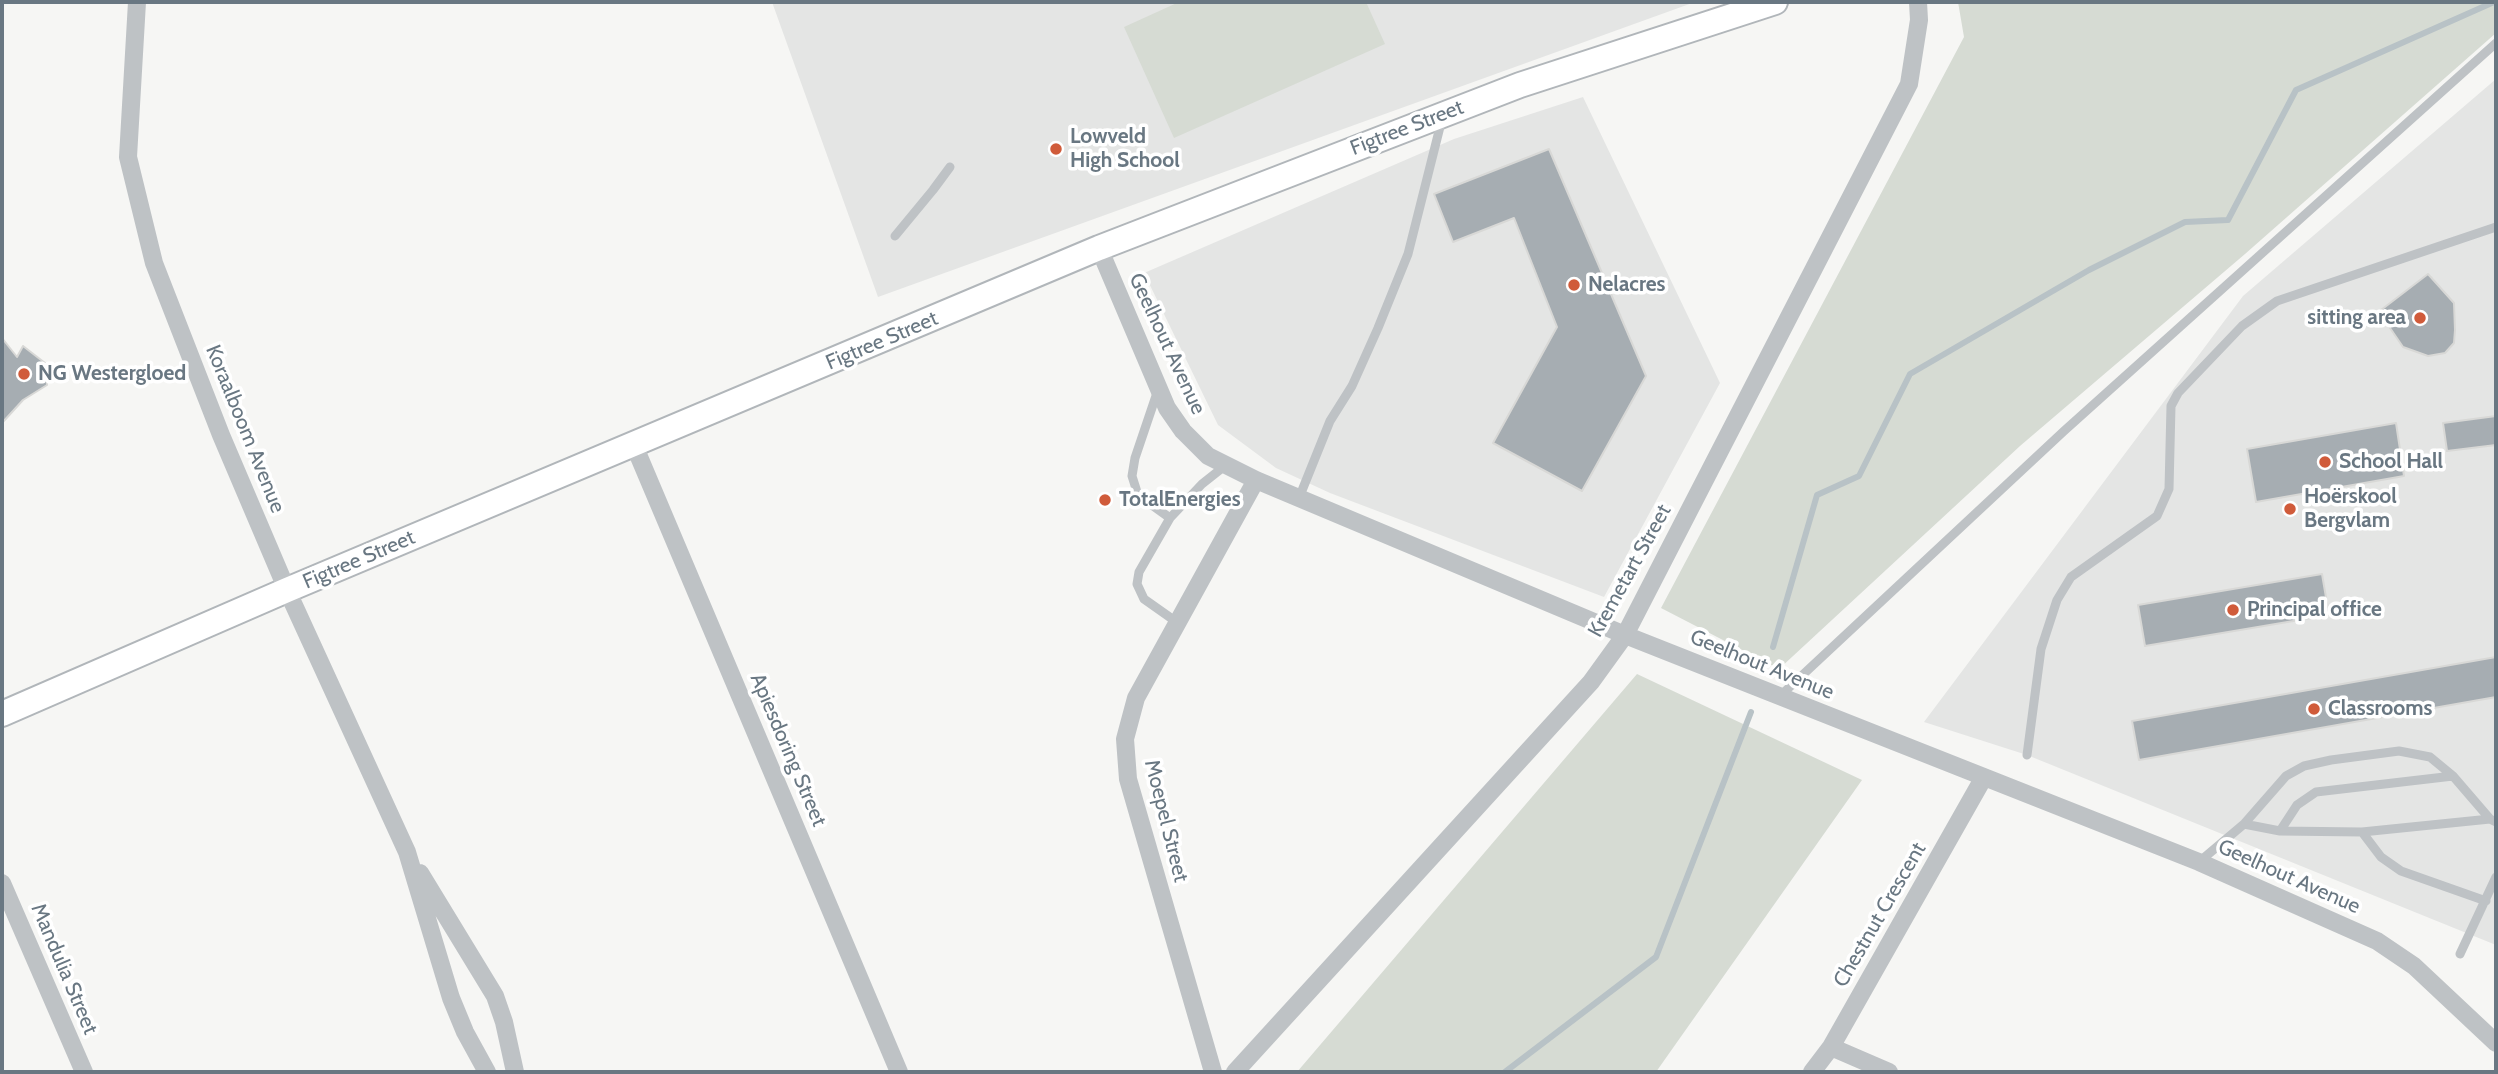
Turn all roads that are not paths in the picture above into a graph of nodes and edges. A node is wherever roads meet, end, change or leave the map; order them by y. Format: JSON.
{"nodes":[{"id":1,"x":137,"y":2,"type":"edge"},
{"id":2,"x":1775,"y":2,"type":"edge"},
{"id":3,"x":1918,"y":2,"type":"edge"},
{"id":4,"x":2496,"y":43,"type":"edge"},
{"id":5,"x":1444,"y":114,"type":"junction"},
{"id":6,"x":950,"y":166,"type":"dead end"},
{"id":7,"x":2496,"y":227,"type":"edge"},
{"id":8,"x":895,"y":236,"type":"dead end"},
{"id":9,"x":1099,"y":248,"type":"junction"},
{"id":10,"x":1159,"y":388,"type":"junction"},
{"id":11,"x":635,"y":445,"type":"junction"},
{"id":12,"x":1226,"y":465,"type":"junction"},
{"id":13,"x":1256,"y":480,"type":"junction"},
{"id":14,"x":1299,"y":498,"type":"junction"},
{"id":15,"x":1170,"y":518,"type":"junction"},
{"id":16,"x":287,"y":590,"type":"junction"},
{"id":17,"x":1178,"y":623,"type":"junction"},
{"id":18,"x":1625,"y":635,"type":"junction"},
{"id":19,"x":1779,"y":697,"type":"junction"},
{"id":20,"x":2,"y":714,"type":"edge"},
{"id":21,"x":2026,"y":755,"type":"dead end"},
{"id":22,"x":2454,"y":776,"type":"junction"},
{"id":23,"x":1984,"y":777,"type":"junction"},
{"id":24,"x":2493,"y":820,"type":"edge"},
{"id":25,"x":2244,"y":824,"type":"junction"},
{"id":26,"x":2280,"y":831,"type":"junction"},
{"id":27,"x":2362,"y":832,"type":"junction"},
{"id":28,"x":407,"y":852,"type":"junction"},
{"id":29,"x":2199,"y":862,"type":"junction"},
{"id":30,"x":2496,"y":877,"type":"edge"},
{"id":31,"x":2,"y":883,"type":"edge"},
{"id":32,"x":2486,"y":901,"type":"junction"},
{"id":33,"x":2460,"y":954,"type":"dead end"},
{"id":34,"x":2496,"y":1043,"type":"edge"},
{"id":35,"x":1831,"y":1047,"type":"junction"},
{"id":36,"x":84,"y":1072,"type":"edge"},
{"id":37,"x":487,"y":1072,"type":"edge"},
{"id":38,"x":515,"y":1072,"type":"edge"},
{"id":39,"x":899,"y":1072,"type":"edge"},
{"id":40,"x":1213,"y":1072,"type":"edge"},
{"id":41,"x":1235,"y":1072,"type":"edge"},
{"id":42,"x":1812,"y":1072,"type":"edge"},
{"id":43,"x":1889,"y":1072,"type":"edge"}],
"edges":[{"from":1,"to":16,"type":"street","name":"Koraalboom Avenue"},
{"from":2,"to":5,"type":"street","name":"Figtree Street"},
{"from":3,"to":18,"type":"street","name":"Kremetart Street"},
{"from":4,"to":19,"type":"lane"},
{"from":5,"to":9,"type":"street","name":"Figtree Street"},
{"from":5,"to":14,"type":"lane"},
{"from":6,"to":8,"type":"lane"},
{"from":7,"to":21,"type":"lane"},
{"from":9,"to":10,"type":"street","name":"Geelhout Avenue"},
{"from":9,"to":11,"type":"street","name":"Figtree Street"},
{"from":10,"to":12,"type":"street","name":"Geelhout Avenue"},
{"from":10,"to":15,"type":"lane"},
{"from":11,"to":16,"type":"street","name":"Figtree Street"},
{"from":11,"to":39,"type":"street","name":"Apiesdoring Street"},
{"from":12,"to":13,"type":"street","name":"Geelhout Avenue"},
{"from":12,"to":15,"type":"lane"},
{"from":13,"to":14,"type":"street","name":"Geelhout Avenue"},
{"from":13,"to":17,"type":"street","name":"Moepel Street"},
{"from":14,"to":18,"type":"street","name":"Geelhout Avenue"},
{"from":15,"to":17,"type":"lane"},
{"from":16,"to":20,"type":"street","name":"Figtree Street"},
{"from":16,"to":28,"type":"street","name":"Koraalboom Avenue"},
{"from":17,"to":40,"type":"street","name":"Moepel Street"},
{"from":18,"to":19,"type":"street","name":"Geelhout Avenue"},
{"from":18,"to":41,"type":"street","name":"Kremetart Street"},
{"from":19,"to":23,"type":"street","name":"Geelhout Avenue"},
{"from":22,"to":24,"type":"lane"},
{"from":22,"to":25,"type":"lane"},
{"from":22,"to":26,"type":"lane"},
{"from":23,"to":29,"type":"street","name":"Geelhout Avenue"},
{"from":23,"to":35,"type":"street","name":"Chestnut Crescent"},
{"from":24,"to":27,"type":"lane"},
{"from":25,"to":26,"type":"lane"},
{"from":25,"to":29,"type":"lane"},
{"from":26,"to":27,"type":"lane"},
{"from":27,"to":32,"type":"lane"},
{"from":28,"to":37,"type":"street","name":"Koraalboom Avenue"},
{"from":28,"to":38,"type":"street","name":"Koraalboom Avenue"},
{"from":29,"to":34,"type":"street","name":"Geelhout Avenue"},
{"from":30,"to":32,"type":"lane"},
{"from":31,"to":36,"type":"street","name":"Mandulia Street"},
{"from":32,"to":33,"type":"lane"},
{"from":35,"to":42,"type":"street","name":"Chestnut Crescent"},
{"from":35,"to":43,"type":"street"}]}
